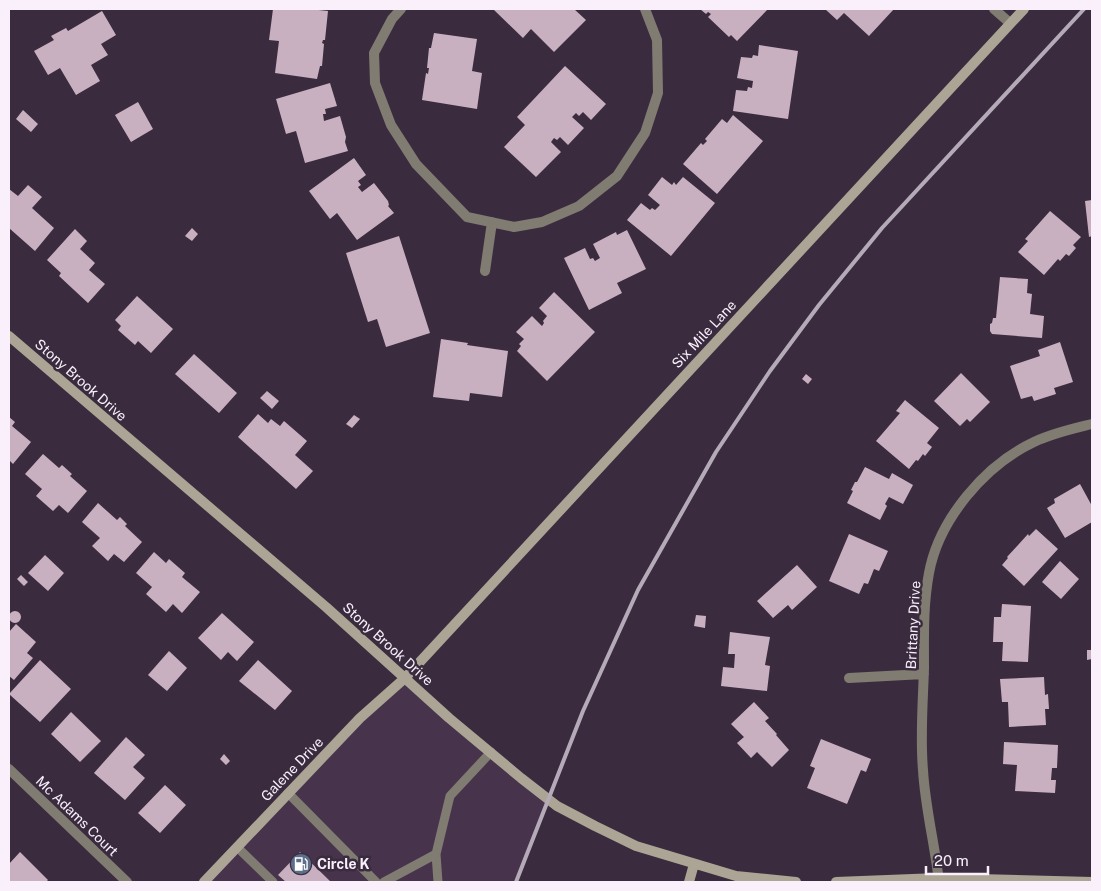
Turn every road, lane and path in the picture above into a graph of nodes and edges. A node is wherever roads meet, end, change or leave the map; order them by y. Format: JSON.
{"nodes":[{"id":1,"x":401,"y":9,"type":"edge"},
{"id":2,"x":645,"y":9,"type":"edge"},
{"id":3,"x":994,"y":9,"type":"edge"},
{"id":4,"x":1024,"y":9,"type":"edge"},
{"id":5,"x":1010,"y":23,"type":"junction"},
{"id":6,"x":492,"y":222,"type":"junction"},
{"id":7,"x":485,"y":271,"type":"dead end"},
{"id":8,"x":9,"y":336,"type":"edge"},
{"id":9,"x":1092,"y":424,"type":"edge"},
{"id":10,"x":924,"y":674,"type":"junction"},
{"id":11,"x":405,"y":678,"type":"junction"},
{"id":12,"x":849,"y":678,"type":"dead end"},
{"id":13,"x":491,"y":752,"type":"junction"},
{"id":14,"x":9,"y":769,"type":"edge"},
{"id":15,"x":288,"y":793,"type":"junction"},
{"id":16,"x":237,"y":847,"type":"junction"},
{"id":17,"x":436,"y":854,"type":"junction"},
{"id":18,"x":694,"y":864,"type":"junction"},
{"id":19,"x":939,"y":880,"type":"edge"},
{"id":20,"x":127,"y":882,"type":"edge"},
{"id":21,"x":204,"y":882,"type":"edge"},
{"id":22,"x":273,"y":882,"type":"edge"},
{"id":23,"x":376,"y":882,"type":"edge"},
{"id":24,"x":384,"y":882,"type":"edge"},
{"id":25,"x":438,"y":882,"type":"edge"},
{"id":26,"x":689,"y":882,"type":"edge"},
{"id":27,"x":796,"y":882,"type":"edge"},
{"id":28,"x":836,"y":882,"type":"edge"},
{"id":29,"x":1092,"y":882,"type":"edge"}],
"edges":[{"from":1,"to":6,"type":"street"},
{"from":2,"to":6,"type":"street"},
{"from":3,"to":5,"type":"street"},
{"from":4,"to":5,"type":"street","name":"Six Mile Lane"},
{"from":5,"to":11,"type":"street","name":"Six Mile Lane"},
{"from":6,"to":7,"type":"street"},
{"from":8,"to":11,"type":"street","name":"Stony Brook Drive"},
{"from":9,"to":10,"type":"street","name":"Brittany Drive"},
{"from":10,"to":12,"type":"street"},
{"from":10,"to":19,"type":"street","name":"Brittany Drive"},
{"from":11,"to":13,"type":"street","name":"Stony Brook Drive"},
{"from":11,"to":15,"type":"street","name":"Galene Drive"},
{"from":13,"to":17,"type":"lane"},
{"from":13,"to":18,"type":"street","name":"Stony Brook Drive"},
{"from":14,"to":20,"type":"street","name":"Mc Adams Court"},
{"from":15,"to":16,"type":"street","name":"Galene Drive"},
{"from":15,"to":23,"type":"lane"},
{"from":16,"to":21,"type":"street","name":"Galene Drive"},
{"from":16,"to":22,"type":"lane"},
{"from":17,"to":24,"type":"lane"},
{"from":17,"to":25,"type":"lane"},
{"from":18,"to":26,"type":"street"},
{"from":18,"to":27,"type":"street","name":"Stony Brook Drive"},
{"from":19,"to":28,"type":"street"},
{"from":19,"to":29,"type":"street"}]}
